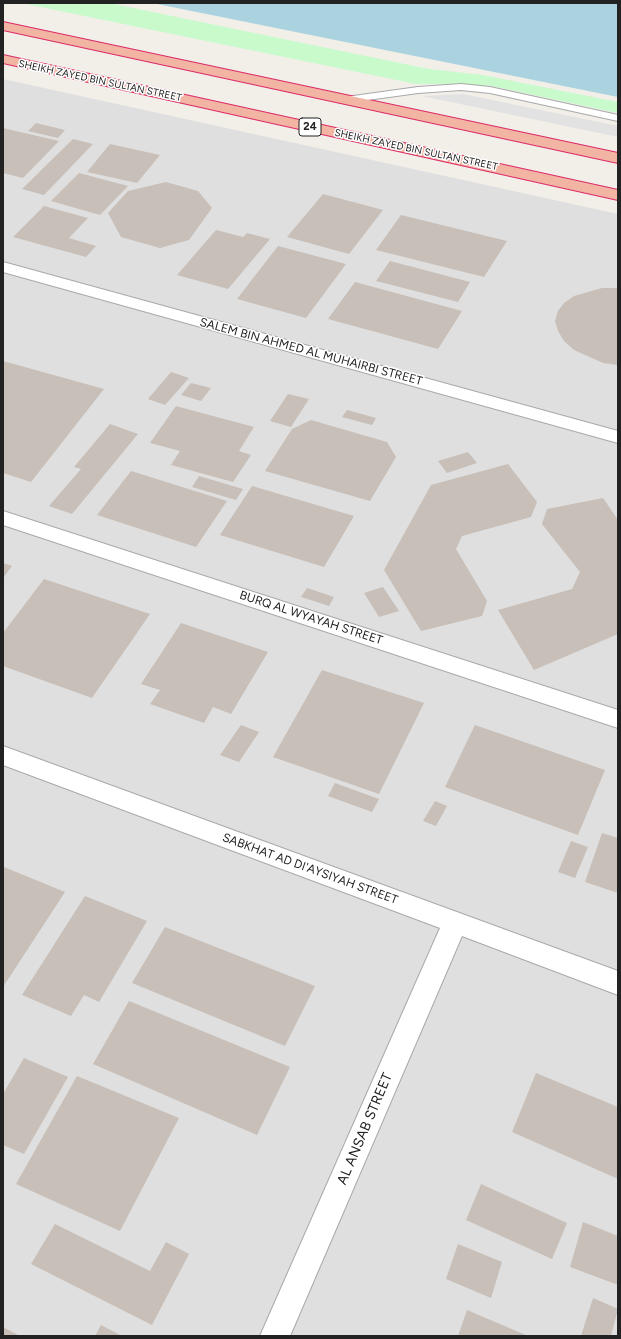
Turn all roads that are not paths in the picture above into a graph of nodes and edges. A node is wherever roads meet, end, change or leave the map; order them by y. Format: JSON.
{"nodes":[{"id":1,"x":3,"y":26,"type":"edge"},
{"id":2,"x":3,"y":59,"type":"edge"},
{"id":3,"x":346,"y":100,"type":"junction"},
{"id":4,"x":618,"y":118,"type":"edge"},
{"id":5,"x":618,"y":158,"type":"edge"},
{"id":6,"x":618,"y":195,"type":"edge"},
{"id":7,"x":3,"y":268,"type":"edge"},
{"id":8,"x":618,"y":437,"type":"edge"},
{"id":9,"x":3,"y":518,"type":"edge"},
{"id":10,"x":618,"y":719,"type":"edge"},
{"id":11,"x":3,"y":755,"type":"edge"},
{"id":12,"x":455,"y":922,"type":"junction"},
{"id":13,"x":618,"y":983,"type":"edge"},
{"id":14,"x":275,"y":1336,"type":"edge"}],
"edges":[{"from":1,"to":3,"type":"highway"},
{"from":2,"to":6,"type":"highway","name":"SHEIKH ZAYED BIN SULTAN STREET","number":"24"},
{"from":3,"to":4,"type":"lane"},
{"from":3,"to":5,"type":"highway"},
{"from":7,"to":8,"type":"street","name":"SALEM BIN AHMED AL MUHAIRBI STREET"},
{"from":9,"to":10,"type":"street","name":"BURQ AL WYAYAH STREET"},
{"from":11,"to":12,"type":"street","name":"SABKHAT AD DI'AYSIYAH STREET"},
{"from":12,"to":13,"type":"street","name":"SABKHAT AD DI'AYSIYAH STREET"},
{"from":12,"to":14,"type":"street","name":"AL ANSAB STREET"}]}
